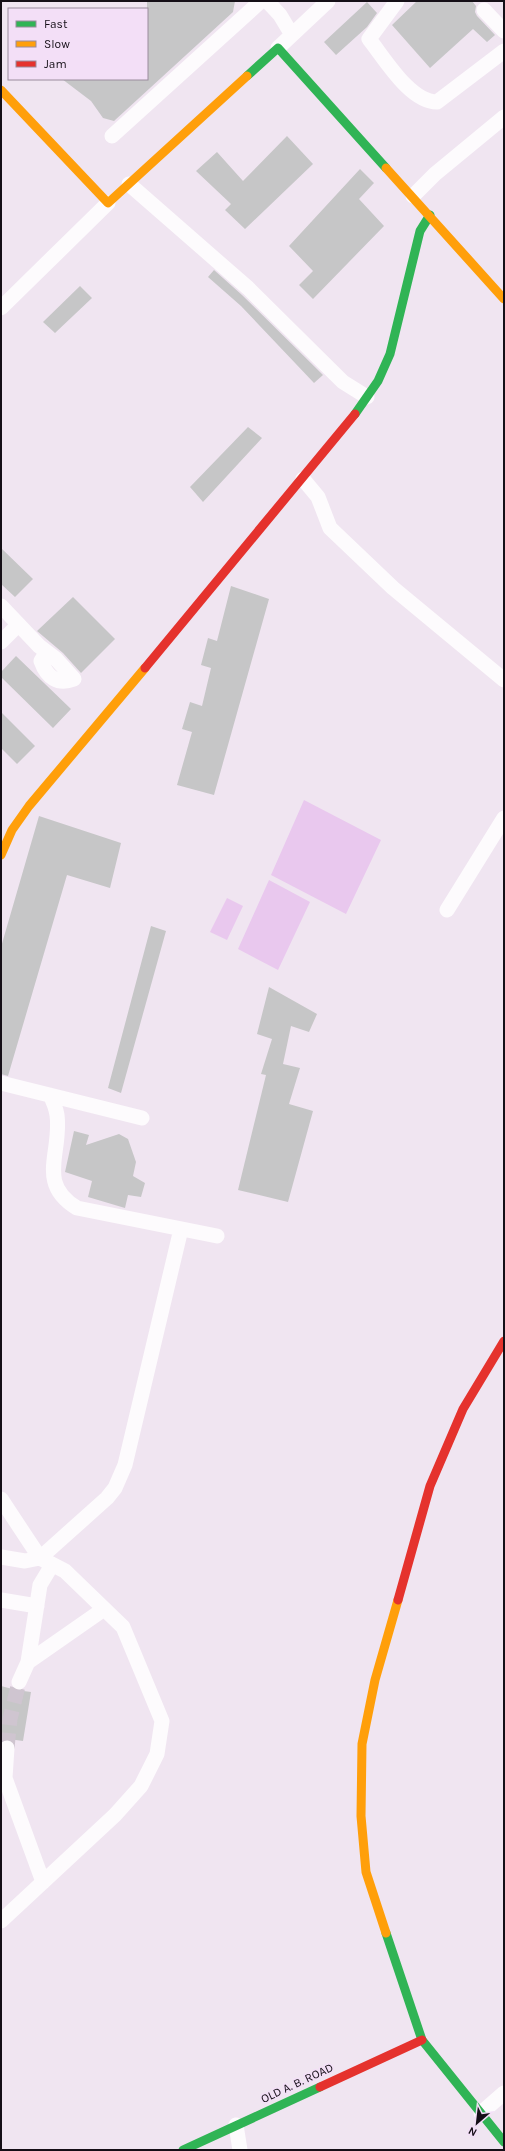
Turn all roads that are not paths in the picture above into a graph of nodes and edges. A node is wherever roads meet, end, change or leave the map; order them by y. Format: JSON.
{"nodes":[{"id":1,"x":261,"y":1,"type":"edge"},
{"id":2,"x":267,"y":1,"type":"edge"},
{"id":3,"x":328,"y":1,"type":"edge"},
{"id":4,"x":397,"y":1,"type":"edge"},
{"id":5,"x":484,"y":10,"type":"dead end"},
{"id":6,"x":504,"y":31,"type":"edge"},
{"id":7,"x":292,"y":35,"type":"junction"},
{"id":8,"x":278,"y":48,"type":"junction"},
{"id":9,"x":504,"y":51,"type":"edge"},
{"id":10,"x":1,"y":90,"type":"edge"},
{"id":11,"x":504,"y":117,"type":"edge"},
{"id":12,"x":112,"y":136,"type":"dead end"},
{"id":13,"x":129,"y":184,"type":"junction"},
{"id":14,"x":413,"y":196,"type":"junction"},
{"id":15,"x":108,"y":203,"type":"junction"},
{"id":16,"x":430,"y":215,"type":"junction"},
{"id":17,"x":499,"y":287,"type":"edge"},
{"id":18,"x":504,"y":299,"type":"edge"},
{"id":19,"x":1,"y":308,"type":"edge"},
{"id":20,"x":367,"y":397,"type":"junction"},
{"id":21,"x":302,"y":479,"type":"junction"},
{"id":22,"x":1,"y":606,"type":"edge"},
{"id":23,"x":18,"y":625,"type":"junction"},
{"id":24,"x":1,"y":642,"type":"edge"},
{"id":25,"x":46,"y":653,"type":"dead end"},
{"id":26,"x":504,"y":680,"type":"edge"},
{"id":27,"x":504,"y":818,"type":"edge"},
{"id":28,"x":1,"y":855,"type":"edge"},
{"id":29,"x":447,"y":910,"type":"dead end"},
{"id":30,"x":1,"y":1083,"type":"edge"},
{"id":31,"x":50,"y":1095,"type":"junction"},
{"id":32,"x":142,"y":1118,"type":"dead end"},
{"id":33,"x":181,"y":1229,"type":"junction"},
{"id":34,"x":217,"y":1236,"type":"dead end"},
{"id":35,"x":504,"y":1341,"type":"edge"},
{"id":36,"x":1,"y":1499,"type":"edge"},
{"id":37,"x":1,"y":1557,"type":"edge"},
{"id":38,"x":46,"y":1561,"type":"junction"},
{"id":39,"x":1,"y":1600,"type":"edge"},
{"id":40,"x":37,"y":1606,"type":"junction"},
{"id":41,"x":104,"y":1609,"type":"junction"},
{"id":42,"x":28,"y":1662,"type":"junction"},
{"id":43,"x":19,"y":1682,"type":"tunnel mouth"},
{"id":44,"x":7,"y":1748,"type":"tunnel mouth"},
{"id":45,"x":43,"y":1882,"type":"junction"},
{"id":46,"x":1,"y":1921,"type":"edge"},
{"id":47,"x":422,"y":2040,"type":"junction"},
{"id":48,"x":504,"y":2093,"type":"edge"},
{"id":49,"x":481,"y":2114,"type":"junction"},
{"id":50,"x":236,"y":2125,"type":"junction"},
{"id":51,"x":504,"y":2142,"type":"edge"},
{"id":52,"x":183,"y":2150,"type":"edge"},
{"id":53,"x":240,"y":2150,"type":"edge"}],
"edges":[{"from":1,"to":12,"type":"street"},
{"from":2,"to":7,"type":"street"},
{"from":3,"to":7,"type":"street"},
{"from":4,"to":9,"type":"street"},
{"from":5,"to":6,"type":"street"},
{"from":7,"to":8,"type":"street"},
{"from":8,"to":13,"type":"street"},
{"from":8,"to":14,"type":"street"},
{"from":10,"to":15,"type":"street"},
{"from":11,"to":14,"type":"street"},
{"from":13,"to":15,"type":"street"},
{"from":13,"to":20,"type":"street"},
{"from":14,"to":16,"type":"street"},
{"from":15,"to":19,"type":"street"},
{"from":16,"to":17,"type":"street"},
{"from":16,"to":20,"type":"street"},
{"from":17,"to":18,"type":"street"},
{"from":20,"to":21,"type":"street"},
{"from":21,"to":26,"type":"street"},
{"from":21,"to":28,"type":"street"},
{"from":22,"to":23,"type":"street"},
{"from":23,"to":24,"type":"street"},
{"from":23,"to":25,"type":"street"},
{"from":27,"to":29,"type":"street"},
{"from":30,"to":31,"type":"street"},
{"from":31,"to":32,"type":"street"},
{"from":31,"to":33,"type":"street"},
{"from":33,"to":34,"type":"street"},
{"from":33,"to":38,"type":"street"},
{"from":35,"to":47,"type":"street"},
{"from":36,"to":38,"type":"street"},
{"from":37,"to":38,"type":"street"},
{"from":38,"to":40,"type":"street"},
{"from":38,"to":41,"type":"street"},
{"from":39,"to":40,"type":"street"},
{"from":40,"to":42,"type":"street"},
{"from":41,"to":42,"type":"street"},
{"from":41,"to":45,"type":"street"},
{"from":42,"to":43,"type":"street"},
{"from":44,"to":45,"type":"street"},
{"from":45,"to":46,"type":"street"},
{"from":47,"to":49,"type":"street"},
{"from":47,"to":50,"type":"street","name":"OLD A. B. ROAD"},
{"from":48,"to":49,"type":"street"},
{"from":49,"to":51,"type":"street"},
{"from":50,"to":52,"type":"street","name":"OLD A. B. ROAD"},
{"from":50,"to":53,"type":"street"}]}
